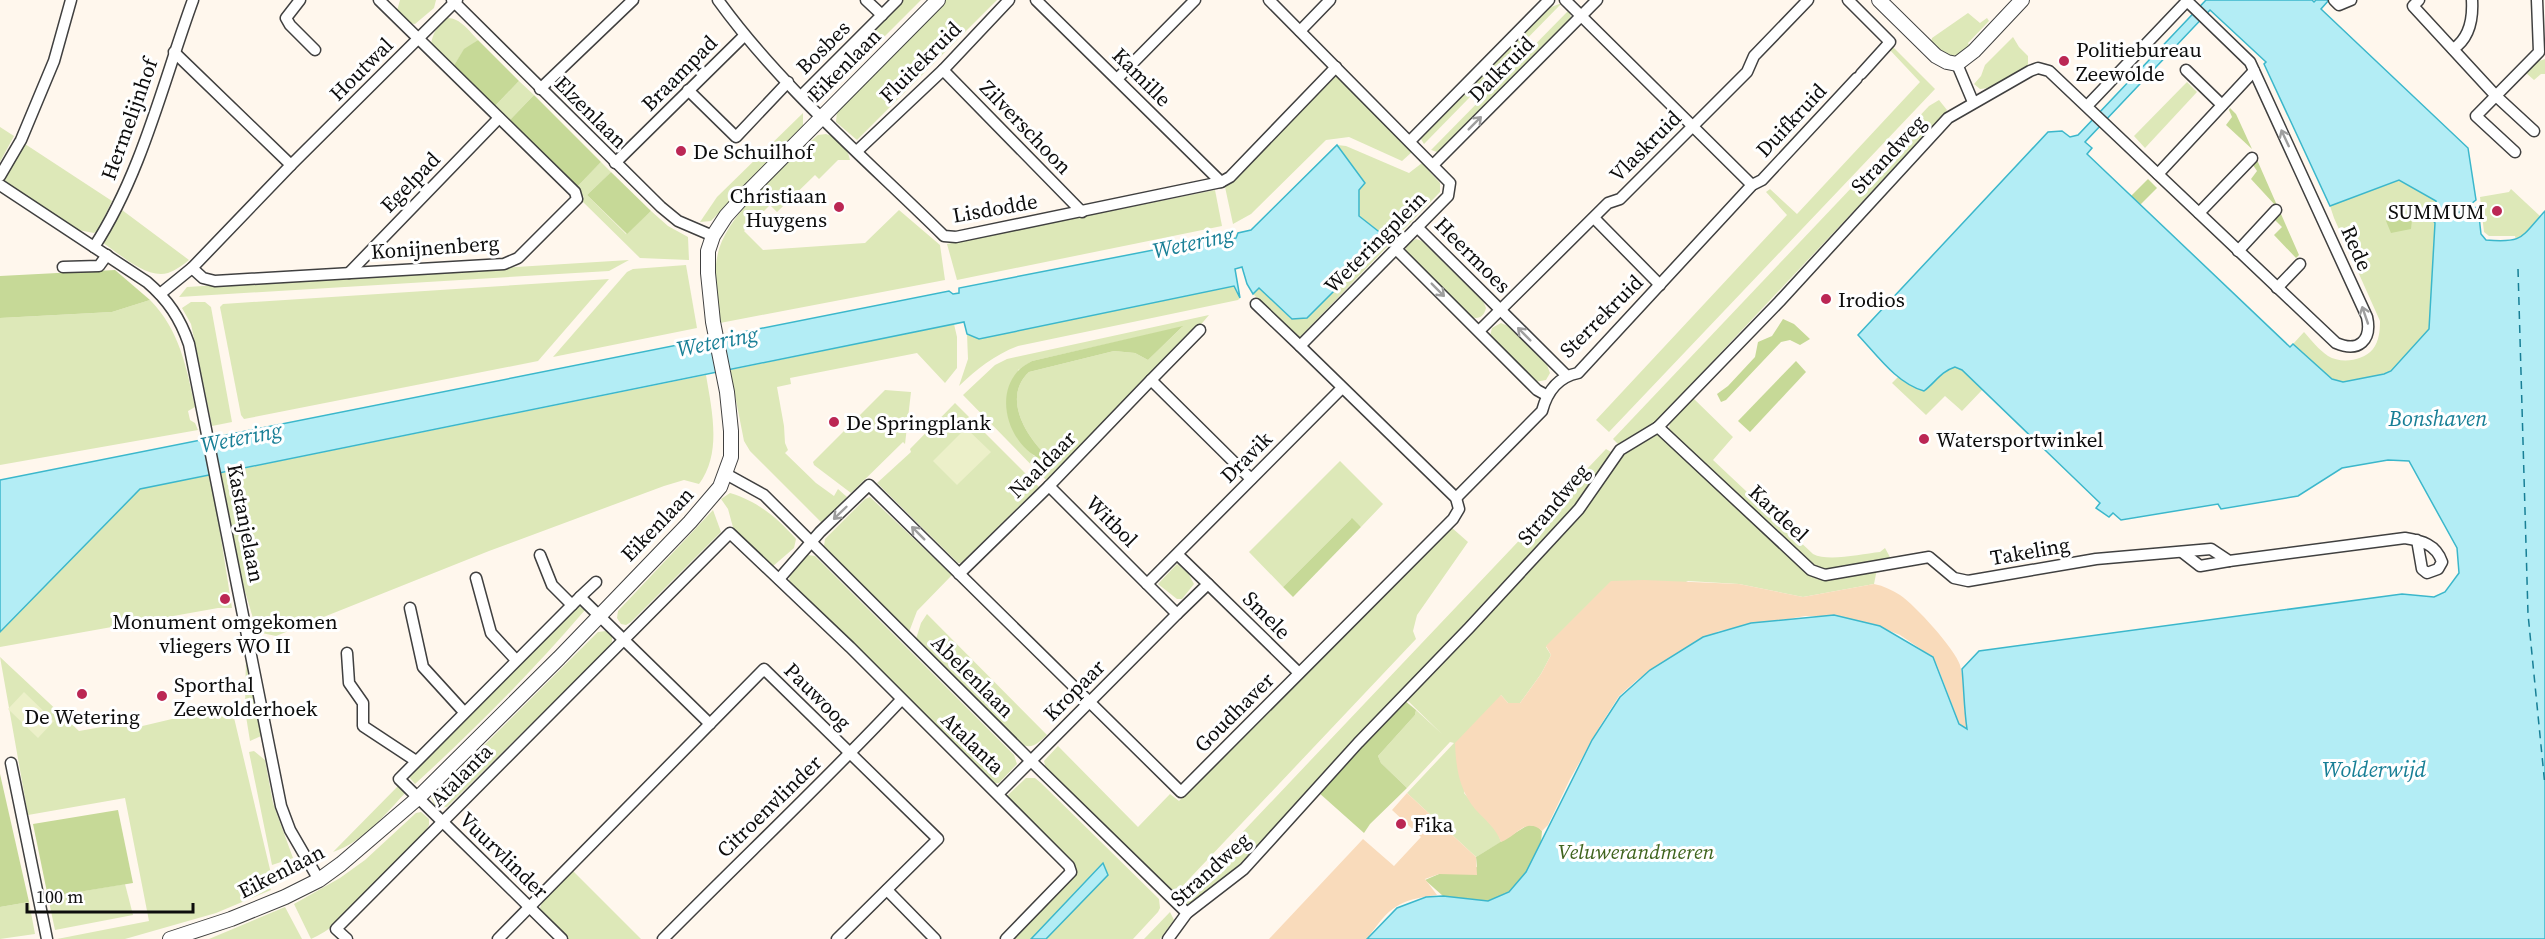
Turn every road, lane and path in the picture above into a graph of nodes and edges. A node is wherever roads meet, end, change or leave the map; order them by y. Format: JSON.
{"nodes":[{"id":1,"x":71,"y":0,"type":"edge"},
{"id":2,"x":193,"y":0,"type":"edge"},
{"id":3,"x":300,"y":0,"type":"edge"},
{"id":4,"x":379,"y":0,"type":"edge"},
{"id":5,"x":633,"y":0,"type":"edge"},
{"id":6,"x":718,"y":0,"type":"edge"},
{"id":7,"x":866,"y":0,"type":"edge"},
{"id":8,"x":897,"y":0,"type":"edge"},
{"id":9,"x":938,"y":0,"type":"edge"},
{"id":10,"x":1009,"y":0,"type":"edge"},
{"id":11,"x":1036,"y":0,"type":"edge"},
{"id":12,"x":1195,"y":0,"type":"edge"},
{"id":13,"x":1269,"y":0,"type":"edge"},
{"id":14,"x":1330,"y":0,"type":"edge"},
{"id":15,"x":1549,"y":0,"type":"edge"},
{"id":16,"x":1565,"y":0,"type":"edge"},
{"id":17,"x":1597,"y":0,"type":"edge"},
{"id":18,"x":1808,"y":0,"type":"edge"},
{"id":19,"x":1848,"y":0,"type":"edge"},
{"id":20,"x":1879,"y":0,"type":"edge"},
{"id":21,"x":2022,"y":0,"type":"edge"},
{"id":22,"x":2334,"y":0,"type":"edge"},
{"id":23,"x":2351,"y":0,"type":"edge"},
{"id":24,"x":2419,"y":0,"type":"edge"},
{"id":25,"x":2472,"y":0,"type":"edge"},
{"id":26,"x":2537,"y":0,"type":"edge"},
{"id":27,"x":454,"y":1,"type":"edge"},
{"id":28,"x":2190,"y":4,"type":"edge"},
{"id":29,"x":882,"y":15,"type":"junction"},
{"id":30,"x":1581,"y":16,"type":"junction"},
{"id":31,"x":1300,"y":31,"type":"junction"},
{"id":32,"x":744,"y":36,"type":"junction"},
{"id":33,"x":418,"y":39,"type":"junction"},
{"id":34,"x":2453,"y":49,"type":"junction"},
{"id":35,"x":315,"y":50,"type":"dead end"},
{"id":36,"x":174,"y":52,"type":"junction"},
{"id":37,"x":1958,"y":64,"type":"junction"},
{"id":38,"x":1336,"y":67,"type":"junction"},
{"id":39,"x":943,"y":70,"type":"junction"},
{"id":40,"x":2186,"y":70,"type":"dead end"},
{"id":41,"x":2254,"y":71,"type":"junction"},
{"id":42,"x":1117,"y":79,"type":"junction"},
{"id":43,"x":788,"y":82,"type":"junction"},
{"id":44,"x":540,"y":89,"type":"junction"},
{"id":45,"x":688,"y":90,"type":"junction"},
{"id":46,"x":802,"y":95,"type":"junction"},
{"id":47,"x":2496,"y":96,"type":"junction"},
{"id":48,"x":1973,"y":102,"type":"junction"},
{"id":49,"x":2222,"y":105,"type":"junction"},
{"id":50,"x":2090,"y":109,"type":"junction"},
{"id":51,"x":822,"y":116,"type":"junction"},
{"id":52,"x":499,"y":118,"type":"junction"},
{"id":53,"x":1692,"y":126,"type":"junction"},
{"id":54,"x":2534,"y":131,"type":"dead end"},
{"id":55,"x":1410,"y":141,"type":"junction"},
{"id":56,"x":857,"y":151,"type":"junction"},
{"id":57,"x":2515,"y":152,"type":"dead end"},
{"id":58,"x":2252,"y":158,"type":"dead end"},
{"id":59,"x":615,"y":163,"type":"junction"},
{"id":60,"x":291,"y":165,"type":"junction"},
{"id":61,"x":1433,"y":165,"type":"junction"},
{"id":62,"x":2158,"y":174,"type":"junction"},
{"id":63,"x":0,"y":176,"type":"edge"},
{"id":64,"x":1221,"y":182,"type":"junction"},
{"id":65,"x":0,"y":185,"type":"edge"},
{"id":66,"x":1752,"y":185,"type":"junction"},
{"id":67,"x":2276,"y":210,"type":"dead end"},
{"id":68,"x":1082,"y":212,"type":"junction"},
{"id":69,"x":2199,"y":213,"type":"junction"},
{"id":70,"x":1594,"y":218,"type":"junction"},
{"id":71,"x":1417,"y":227,"type":"junction"},
{"id":72,"x":713,"y":236,"type":"junction"},
{"id":73,"x":94,"y":247,"type":"junction"},
{"id":74,"x":1396,"y":249,"type":"junction"},
{"id":75,"x":2238,"y":251,"type":"junction"},
{"id":76,"x":107,"y":255,"type":"junction"},
{"id":77,"x":2300,"y":264,"type":"dead end"},
{"id":78,"x":63,"y":267,"type":"dead end"},
{"id":79,"x":192,"y":268,"type":"junction"},
{"id":80,"x":350,"y":273,"type":"junction"},
{"id":81,"x":1660,"y":285,"type":"junction"},
{"id":82,"x":2277,"y":288,"type":"junction"},
{"id":83,"x":160,"y":294,"type":"junction"},
{"id":84,"x":1256,"y":304,"type":"dead end"},
{"id":85,"x":1501,"y":310,"type":"junction"},
{"id":86,"x":1200,"y":330,"type":"dead end"},
{"id":87,"x":1479,"y":332,"type":"junction"},
{"id":88,"x":1300,"y":346,"type":"junction"},
{"id":89,"x":1566,"y":375,"type":"junction"},
{"id":90,"x":1151,"y":380,"type":"junction"},
{"id":91,"x":1342,"y":388,"type":"junction"},
{"id":92,"x":1546,"y":395,"type":"junction"},
{"id":93,"x":1658,"y":427,"type":"junction"},
{"id":94,"x":726,"y":474,"type":"junction"},
{"id":95,"x":1251,"y":480,"type":"junction"},
{"id":96,"x":1049,"y":486,"type":"junction"},
{"id":97,"x":1456,"y":498,"type":"junction"},
{"id":98,"x":2417,"y":540,"type":"dead end"},
{"id":99,"x":812,"y":542,"type":"junction"},
{"id":100,"x":2182,"y":552,"type":"junction"},
{"id":101,"x":1178,"y":554,"type":"junction"},
{"id":102,"x":540,"y":555,"type":"dead end"},
{"id":103,"x":2229,"y":561,"type":"junction"},
{"id":104,"x":1893,"y":562,"type":"joint"},
{"id":105,"x":959,"y":574,"type":"junction"},
{"id":106,"x":476,"y":578,"type":"dead end"},
{"id":107,"x":779,"y":579,"type":"junction"},
{"id":108,"x":596,"y":582,"type":"dead end"},
{"id":109,"x":1147,"y":584,"type":"junction"},
{"id":110,"x":1208,"y":584,"type":"junction"},
{"id":111,"x":576,"y":601,"type":"junction"},
{"id":112,"x":410,"y":608,"type":"dead end"},
{"id":113,"x":1177,"y":614,"type":"junction"},
{"id":114,"x":598,"y":615,"type":"junction"},
{"id":115,"x":623,"y":639,"type":"junction"},
{"id":116,"x":347,"y":653,"type":"dead end"},
{"id":117,"x":516,"y":660,"type":"junction"},
{"id":118,"x":1299,"y":673,"type":"junction"},
{"id":119,"x":901,"y":700,"type":"junction"},
{"id":120,"x":1089,"y":702,"type":"junction"},
{"id":121,"x":464,"y":712,"type":"junction"},
{"id":122,"x":710,"y":724,"type":"junction"},
{"id":123,"x":849,"y":754,"type":"junction"},
{"id":124,"x":416,"y":761,"type":"junction"},
{"id":125,"x":1031,"y":761,"type":"junction"},
{"id":126,"x":10,"y":763,"type":"dead end"},
{"id":127,"x":998,"y":794,"type":"junction"},
{"id":128,"x":418,"y":798,"type":"junction"},
{"id":129,"x":442,"y":822,"type":"junction"},
{"id":130,"x":319,"y":880,"type":"junction"},
{"id":131,"x":887,"y":890,"type":"junction"},
{"id":132,"x":529,"y":907,"type":"junction"},
{"id":133,"x":1187,"y":913,"type":"junction"},
{"id":134,"x":47,"y":939,"type":"edge"},
{"id":135,"x":170,"y":939,"type":"edge"},
{"id":136,"x":347,"y":939,"type":"edge"},
{"id":137,"x":498,"y":939,"type":"edge"},
{"id":138,"x":562,"y":939,"type":"edge"},
{"id":139,"x":663,"y":939,"type":"edge"},
{"id":140,"x":837,"y":939,"type":"edge"},
{"id":141,"x":934,"y":939,"type":"edge"},
{"id":142,"x":1006,"y":939,"type":"edge"},
{"id":143,"x":1168,"y":939,"type":"edge"}],
"edges":[{"from":1,"to":63,"type":"street"},
{"from":2,"to":36,"type":"street","name":"Hermelijnhof"},
{"from":3,"to":35,"type":"street"},
{"from":4,"to":33,"type":"street","name":"Konijnenberg"},
{"from":5,"to":44,"type":"street"},
{"from":6,"to":32,"type":"street","name":"Lisdodde"},
{"from":7,"to":29,"type":"street"},
{"from":8,"to":29,"type":"street","name":"Bosbes"},
{"from":9,"to":51,"type":"street","name":"Eikenlaan"},
{"from":10,"to":39,"type":"street","name":"Fluitekruid"},
{"from":11,"to":42,"type":"street","name":"Kamille"},
{"from":12,"to":42,"type":"street"},
{"from":13,"to":31,"type":"street","name":"Weteringplein"},
{"from":14,"to":31,"type":"street"},
{"from":15,"to":55,"type":"street","name":"Dalkruid"},
{"from":16,"to":30,"type":"street"},
{"from":17,"to":30,"type":"street","name":"Dalkruid"},
{"from":18,"to":53,"type":"street","name":"Vlaskruid"},
{"from":19,"to":66,"type":"street","name":"Duifkruid"},
{"from":20,"to":37,"type":"street"},
{"from":21,"to":37,"type":"street"},
{"from":22,"to":23,"type":"street"},
{"from":24,"to":34,"type":"street"},
{"from":25,"to":34,"type":"street"},
{"from":26,"to":47,"type":"street"},
{"from":27,"to":33,"type":"street","name":"Houtwal"},
{"from":27,"to":44,"type":"street","name":"Elzenlaan"},
{"from":28,"to":41,"type":"street","name":"Rede"},
{"from":28,"to":50,"type":"street"},
{"from":29,"to":46,"type":"street","name":"Bosbes"},
{"from":30,"to":53,"type":"street"},
{"from":61,"to":30,"type":"street","name":"Dalkruid","one_way":true},
{"from":31,"to":38,"type":"street","name":"Weteringplein"},
{"from":32,"to":43,"type":"street","name":"Lisdodde"},
{"from":32,"to":45,"type":"street","name":"Braampad"},
{"from":33,"to":52,"type":"street","name":"Konijnenberg"},
{"from":33,"to":60,"type":"street","name":"Houtwal"},
{"from":34,"to":47,"type":"street"},
{"from":36,"to":60,"type":"street"},
{"from":36,"to":73,"type":"street","name":"Hermelijnhof"},
{"from":37,"to":48,"type":"street"},
{"from":38,"to":55,"type":"street","name":"Weteringplein"},
{"from":38,"to":64,"type":"street"},
{"from":39,"to":56,"type":"street","name":"Fluitekruid"},
{"from":39,"to":68,"type":"street","name":"Zilverschoon"},
{"from":40,"to":49,"type":"street"},
{"from":41,"to":49,"type":"street"},
{"from":82,"to":41,"type":"street","name":"Rede","one_way":true},
{"from":42,"to":64,"type":"street","name":"Kamille"},
{"from":43,"to":45,"type":"street"},
{"from":43,"to":46,"type":"street","name":"Lisdodde"},
{"from":44,"to":59,"type":"street","name":"Elzenlaan"},
{"from":45,"to":59,"type":"street","name":"Braampad"},
{"from":46,"to":51,"type":"street","name":"Lisdodde"},
{"from":47,"to":54,"type":"street"},
{"from":47,"to":57,"type":"street"},
{"from":48,"to":50,"type":"street","name":"Strandweg"},
{"from":48,"to":93,"type":"street","name":"Strandweg"},
{"from":49,"to":62,"type":"street"},
{"from":50,"to":62,"type":"street","name":"Rede"},
{"from":51,"to":56,"type":"street","name":"Lisdodde"},
{"from":51,"to":72,"type":"street","name":"Eikenlaan"},
{"from":52,"to":80,"type":"street","name":"Egelpad"},
{"from":52,"to":80,"type":"street","name":"Konijnenberg"},
{"from":53,"to":66,"type":"street"},
{"from":53,"to":70,"type":"street","name":"Vlaskruid"},
{"from":55,"to":61,"type":"street","name":"Weteringplein"},
{"from":56,"to":68,"type":"street","name":"Lisdodde"},
{"from":58,"to":69,"type":"street"},
{"from":59,"to":72,"type":"street","name":"Elzenlaan"},
{"from":60,"to":79,"type":"street","name":"Houtwal"},
{"from":61,"to":71,"type":"street","name":"Weteringplein"},
{"from":62,"to":69,"type":"street","name":"Rede"},
{"from":64,"to":68,"type":"street","name":"Lisdodde"},
{"from":65,"to":73,"type":"street","name":"Kastanjelaan"},
{"from":66,"to":81,"type":"street","name":"Sterrekruid"},
{"from":67,"to":75,"type":"street"},
{"from":69,"to":75,"type":"street","name":"Rede"},
{"from":70,"to":81,"type":"street"},
{"from":70,"to":85,"type":"street","name":"Vlaskruid"},
{"from":71,"to":74,"type":"street","name":"Weteringplein"},
{"from":71,"to":85,"type":"street","name":"Heermoes"},
{"from":72,"to":94,"type":"street","name":"Eikenlaan"},
{"from":73,"to":76,"type":"street","name":"Kastanjelaan"},
{"from":74,"to":87,"type":"street","one_way":true},
{"from":74,"to":88,"type":"street","name":"Weteringplein"},
{"from":75,"to":82,"type":"street","name":"Rede"},
{"from":76,"to":78,"type":"street"},
{"from":76,"to":83,"type":"street","name":"Kastanjelaan"},
{"from":77,"to":82,"type":"street"},
{"from":79,"to":80,"type":"street","name":"Konijnenberg"},
{"from":79,"to":83,"type":"street","name":"Houtwal"},
{"from":81,"to":89,"type":"street","name":"Sterrekruid"},
{"from":83,"to":130,"type":"street","name":"Kastanjelaan"},
{"from":84,"to":88,"type":"street"},
{"from":85,"to":87,"type":"street","name":"Heermoes"},
{"from":89,"to":85,"type":"street","name":"Heermoes","one_way":true},
{"from":86,"to":90,"type":"street","name":"Naaldaar"},
{"from":87,"to":92,"type":"street"},
{"from":88,"to":91,"type":"street"},
{"from":89,"to":92,"type":"street","name":"Sterrekruid"},
{"from":90,"to":95,"type":"street"},
{"from":90,"to":96,"type":"street","name":"Naaldaar"},
{"from":91,"to":95,"type":"street","name":"Dravik"},
{"from":91,"to":97,"type":"street"},
{"from":92,"to":97,"type":"street","name":"Sterrekruid"},
{"from":93,"to":104,"type":"street","name":"Kardeel"},
{"from":93,"to":133,"type":"street","name":"Strandweg"},
{"from":94,"to":99,"type":"street","name":"Abelenlaan"},
{"from":94,"to":114,"type":"street","name":"Eikenlaan"},
{"from":95,"to":101,"type":"street","name":"Dravik"},
{"from":96,"to":105,"type":"street","name":"Naaldaar"},
{"from":96,"to":109,"type":"street","name":"Witbol"},
{"from":97,"to":118,"type":"street","name":"Goudhaver"},
{"from":98,"to":103,"type":"street"},
{"from":105,"to":99,"type":"street","name":"Goudhaver","one_way":true},
{"from":99,"to":107,"type":"street"},
{"from":99,"to":125,"type":"street","name":"Abelenlaan"},
{"from":100,"to":103,"type":"street","name":"Takeling"},
{"from":100,"to":103,"type":"street"},
{"from":100,"to":104,"type":"street","name":"Takeling"},
{"from":101,"to":109,"type":"street","name":"Dravik"},
{"from":101,"to":110,"type":"street","name":"Smele"},
{"from":102,"to":111,"type":"street"},
{"from":105,"to":120,"type":"street","name":"Goudhaver"},
{"from":106,"to":117,"type":"street"},
{"from":107,"to":115,"type":"street","name":"Atalanta"},
{"from":107,"to":119,"type":"street","name":"Atalanta"},
{"from":108,"to":111,"type":"street"},
{"from":109,"to":113,"type":"street","name":"Witbol"},
{"from":110,"to":113,"type":"street","name":"Kropaar"},
{"from":110,"to":118,"type":"street","name":"Smele"},
{"from":111,"to":114,"type":"street"},
{"from":111,"to":117,"type":"street"},
{"from":112,"to":121,"type":"street"},
{"from":113,"to":120,"type":"street","name":"Kropaar"},
{"from":114,"to":115,"type":"street"},
{"from":114,"to":128,"type":"street","name":"Eikenlaan"},
{"from":115,"to":122,"type":"street"},
{"from":115,"to":129,"type":"street","name":"Atalanta"},
{"from":116,"to":124,"type":"street"},
{"from":117,"to":121,"type":"street"},
{"from":118,"to":120,"type":"street","name":"Goudhaver"},
{"from":119,"to":123,"type":"street","name":"Citroenvlinder"},
{"from":119,"to":127,"type":"street","name":"Atalanta"},
{"from":120,"to":125,"type":"street","name":"Kropaar"},
{"from":121,"to":124,"type":"street"},
{"from":122,"to":123,"type":"street","name":"Pauwoog"},
{"from":122,"to":132,"type":"street","name":"Pauwoog"},
{"from":123,"to":131,"type":"street","name":"Pauwoog"},
{"from":123,"to":139,"type":"street","name":"Citroenvlinder"},
{"from":124,"to":128,"type":"street","name":"Vuurvlinder"},
{"from":125,"to":127,"type":"street","name":"Kropaar"},
{"from":125,"to":133,"type":"street","name":"Abelenlaan"},
{"from":126,"to":134,"type":"street"},
{"from":127,"to":142,"type":"street","name":"Atalanta"},
{"from":128,"to":129,"type":"street","name":"Vuurvlinder"},
{"from":128,"to":130,"type":"street","name":"Eikenlaan"},
{"from":129,"to":132,"type":"street","name":"Vuurvlinder"},
{"from":129,"to":136,"type":"street","name":"Atalanta"},
{"from":130,"to":135,"type":"street","name":"Eikenlaan"},
{"from":131,"to":140,"type":"street","name":"Pauwoog"},
{"from":131,"to":141,"type":"street"},
{"from":132,"to":137,"type":"street","name":"Pauwoog"},
{"from":132,"to":138,"type":"street","name":"Vuurvlinder"},
{"from":133,"to":143,"type":"street","name":"Strandweg"}]}
